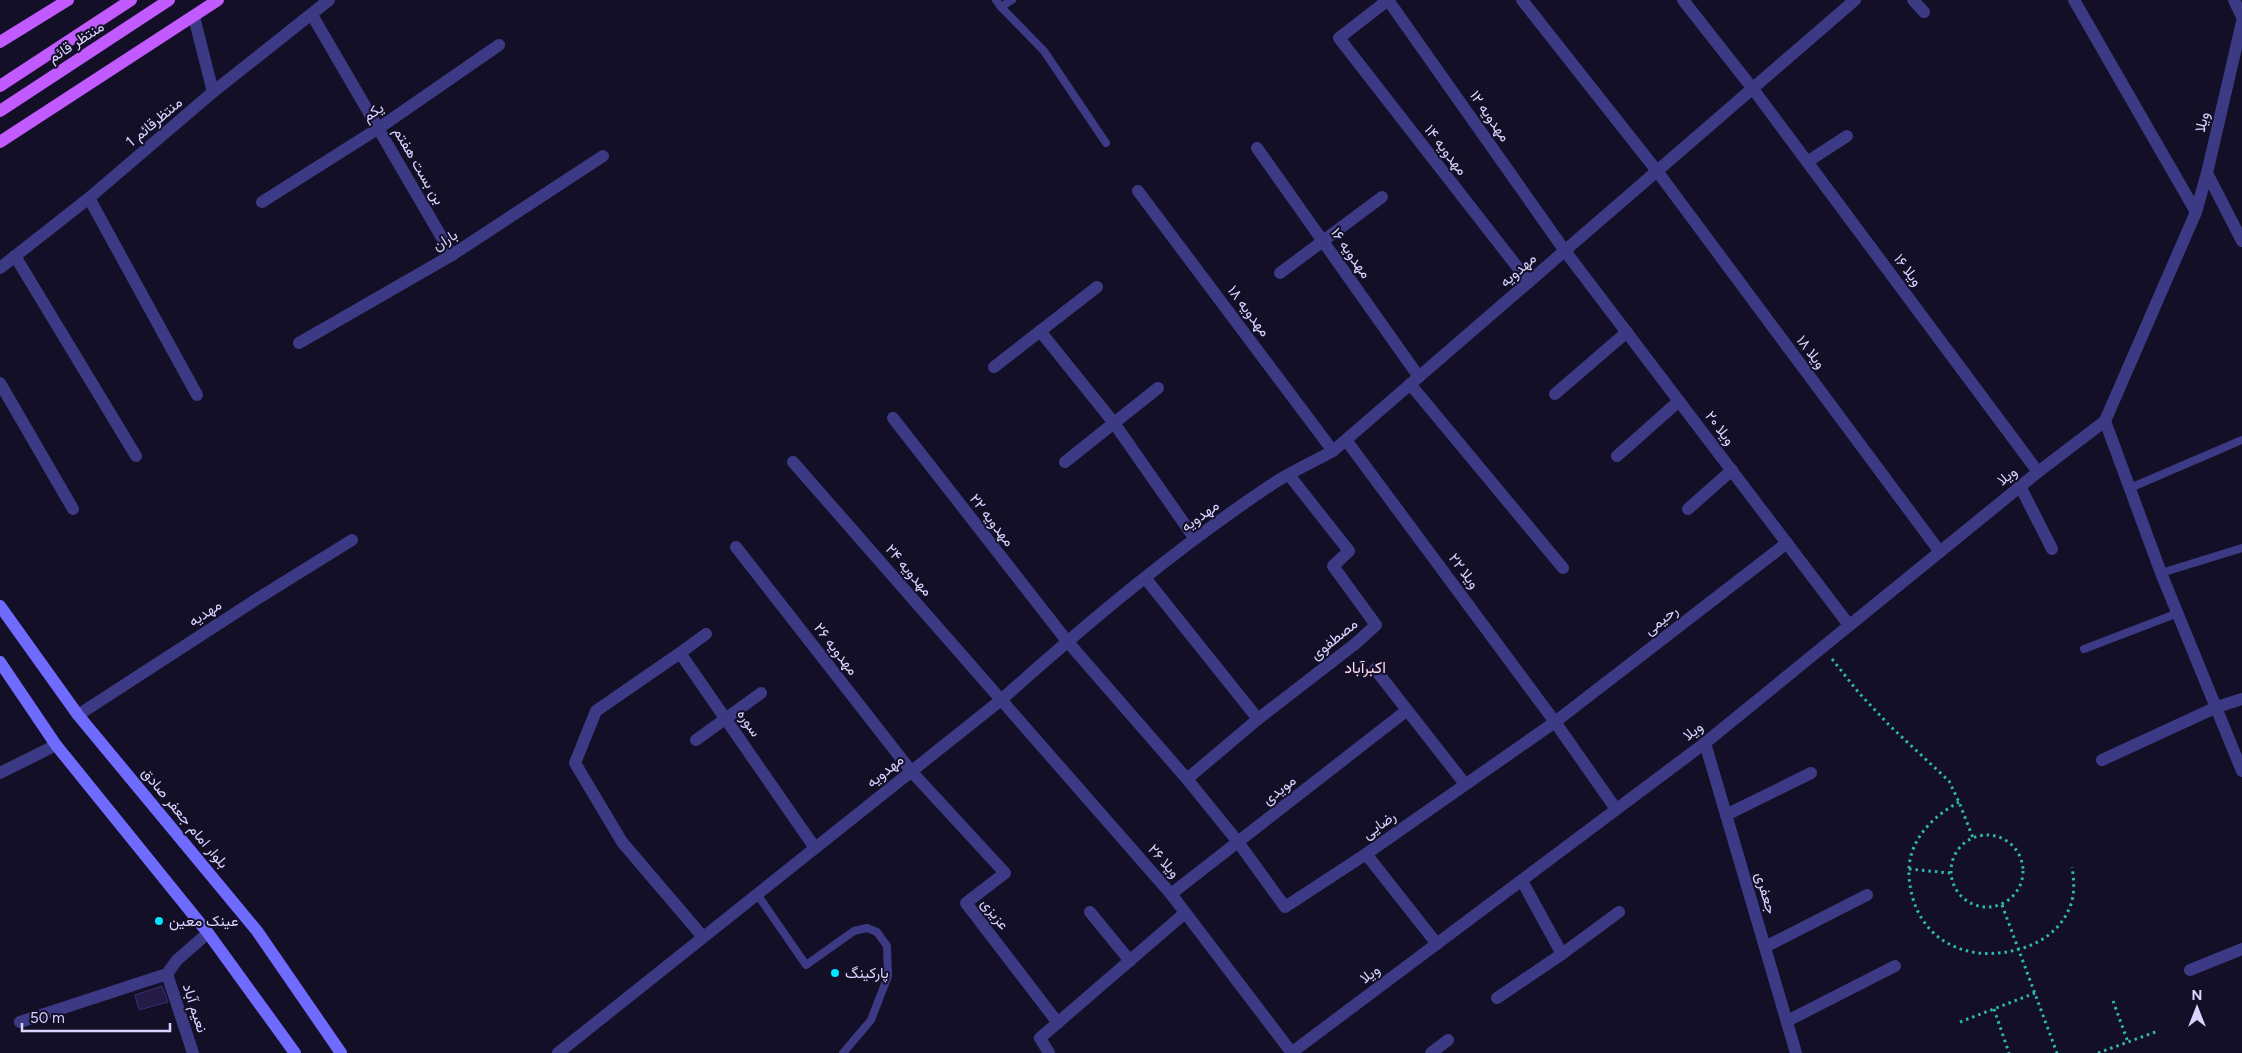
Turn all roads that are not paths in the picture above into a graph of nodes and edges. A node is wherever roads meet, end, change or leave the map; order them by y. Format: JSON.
{"nodes":[{"id":1,"x":68,"y":0,"type":"edge"},
{"id":2,"x":131,"y":0,"type":"edge"},
{"id":3,"x":169,"y":0,"type":"edge"},
{"id":4,"x":218,"y":0,"type":"edge"},
{"id":5,"x":329,"y":0,"type":"edge"},
{"id":6,"x":1012,"y":0,"type":"edge"},
{"id":7,"x":1388,"y":0,"type":"edge"},
{"id":8,"x":1522,"y":0,"type":"edge"},
{"id":9,"x":1683,"y":0,"type":"edge"},
{"id":10,"x":1914,"y":0,"type":"edge"},
{"id":11,"x":2074,"y":0,"type":"edge"},
{"id":12,"x":2234,"y":0,"type":"edge"},
{"id":13,"x":1850,"y":2,"type":"edge"},
{"id":14,"x":998,"y":4,"type":"edge"},
{"id":15,"x":1924,"y":12,"type":"dead end"},
{"id":16,"x":312,"y":15,"type":"junction"},
{"id":17,"x":194,"y":16,"type":"junction"},
{"id":18,"x":2242,"y":17,"type":"edge"},
{"id":19,"x":2242,"y":22,"type":"edge"},
{"id":20,"x":0,"y":42,"type":"edge"},
{"id":21,"x":499,"y":45,"type":"dead end"},
{"id":22,"x":0,"y":86,"type":"edge"},
{"id":23,"x":1753,"y":89,"type":"junction"},
{"id":24,"x":213,"y":92,"type":"junction"},
{"id":25,"x":0,"y":111,"type":"edge"},
{"id":26,"x":379,"y":128,"type":"junction"},
{"id":27,"x":1847,"y":136,"type":"dead end"},
{"id":28,"x":0,"y":142,"type":"edge"},
{"id":29,"x":1106,"y":143,"type":"dead end"},
{"id":30,"x":1257,"y":148,"type":"dead end"},
{"id":31,"x":604,"y":156,"type":"dead end"},
{"id":32,"x":1808,"y":162,"type":"junction"},
{"id":33,"x":1657,"y":171,"type":"junction"},
{"id":34,"x":2207,"y":173,"type":"junction"},
{"id":35,"x":1138,"y":191,"type":"dead end"},
{"id":36,"x":1382,"y":197,"type":"dead end"},
{"id":37,"x":89,"y":198,"type":"junction"},
{"id":38,"x":262,"y":202,"type":"dead end"},
{"id":39,"x":2196,"y":212,"type":"junction"},
{"id":40,"x":1323,"y":241,"type":"junction"},
{"id":41,"x":2242,"y":241,"type":"edge"},
{"id":42,"x":1565,"y":251,"type":"junction"},
{"id":43,"x":452,"y":255,"type":"junction"},
{"id":44,"x":15,"y":256,"type":"junction"},
{"id":45,"x":0,"y":268,"type":"edge"},
{"id":46,"x":1280,"y":273,"type":"dead end"},
{"id":47,"x":1529,"y":282,"type":"junction"},
{"id":48,"x":1097,"y":287,"type":"dead end"},
{"id":49,"x":1040,"y":331,"type":"junction"},
{"id":50,"x":1627,"y":332,"type":"junction"},
{"id":51,"x":299,"y":343,"type":"dead end"},
{"id":52,"x":994,"y":367,"type":"dead end"},
{"id":53,"x":1415,"y":381,"type":"junction"},
{"id":54,"x":0,"y":383,"type":"edge"},
{"id":55,"x":1158,"y":388,"type":"dead end"},
{"id":56,"x":1555,"y":394,"type":"dead end"},
{"id":57,"x":197,"y":395,"type":"dead end"},
{"id":58,"x":1679,"y":401,"type":"junction"},
{"id":59,"x":893,"y":418,"type":"dead end"},
{"id":60,"x":2106,"y":421,"type":"junction"},
{"id":61,"x":1114,"y":423,"type":"junction"},
{"id":62,"x":1346,"y":440,"type":"junction"},
{"id":63,"x":2242,"y":440,"type":"edge"},
{"id":64,"x":1334,"y":451,"type":"junction"},
{"id":65,"x":136,"y":456,"type":"dead end"},
{"id":66,"x":1617,"y":456,"type":"dead end"},
{"id":67,"x":793,"y":462,"type":"dead end"},
{"id":68,"x":1065,"y":462,"type":"dead end"},
{"id":69,"x":1732,"y":470,"type":"junction"},
{"id":70,"x":2038,"y":472,"type":"junction"},
{"id":71,"x":1289,"y":475,"type":"junction"},
{"id":72,"x":2020,"y":486,"type":"junction"},
{"id":73,"x":2130,"y":488,"type":"junction"},
{"id":74,"x":73,"y":509,"type":"dead end"},
{"id":75,"x":1688,"y":509,"type":"dead end"},
{"id":76,"x":1195,"y":539,"type":"junction"},
{"id":77,"x":352,"y":540,"type":"dead end"},
{"id":78,"x":1787,"y":544,"type":"junction"},
{"id":79,"x":736,"y":547,"type":"dead end"},
{"id":80,"x":2242,"y":548,"type":"edge"},
{"id":81,"x":2052,"y":549,"type":"dead end"},
{"id":82,"x":1940,"y":552,"type":"junction"},
{"id":83,"x":1563,"y":568,"type":"dead end"},
{"id":84,"x":2161,"y":573,"type":"junction"},
{"id":85,"x":1146,"y":578,"type":"junction"},
{"id":86,"x":0,"y":606,"type":"edge"},
{"id":87,"x":2178,"y":613,"type":"junction"},
{"id":88,"x":1849,"y":625,"type":"junction"},
{"id":89,"x":706,"y":634,"type":"dead end"},
{"id":90,"x":1066,"y":641,"type":"junction"},
{"id":91,"x":2084,"y":649,"type":"dead end"},
{"id":92,"x":680,"y":653,"type":"junction"},
{"id":93,"x":0,"y":662,"type":"edge"},
{"id":94,"x":1375,"y":669,"type":"dead end"},
{"id":95,"x":761,"y":693,"type":"dead end"},
{"id":96,"x":2242,"y":699,"type":"edge"},
{"id":97,"x":1001,"y":700,"type":"junction"},
{"id":98,"x":2217,"y":707,"type":"junction"},
{"id":99,"x":1406,"y":711,"type":"junction"},
{"id":100,"x":78,"y":715,"type":"junction"},
{"id":101,"x":726,"y":718,"type":"junction"},
{"id":102,"x":1258,"y":719,"type":"junction"},
{"id":103,"x":1555,"y":722,"type":"junction"},
{"id":104,"x":696,"y":740,"type":"dead end"},
{"id":105,"x":1705,"y":743,"type":"junction"},
{"id":106,"x":56,"y":745,"type":"junction"},
{"id":107,"x":2102,"y":760,"type":"dead end"},
{"id":108,"x":2242,"y":770,"type":"edge"},
{"id":109,"x":911,"y":771,"type":"junction"},
{"id":110,"x":0,"y":773,"type":"edge"},
{"id":111,"x":1811,"y":773,"type":"dead end"},
{"id":112,"x":1187,"y":779,"type":"junction"},
{"id":113,"x":1465,"y":784,"type":"junction"},
{"id":114,"x":1616,"y":809,"type":"junction"},
{"id":115,"x":1726,"y":815,"type":"junction"},
{"id":116,"x":1238,"y":842,"type":"junction"},
{"id":117,"x":815,"y":848,"type":"junction"},
{"id":118,"x":1366,"y":854,"type":"junction"},
{"id":119,"x":1522,"y":881,"type":"junction"},
{"id":120,"x":757,"y":894,"type":"junction"},
{"id":121,"x":1172,"y":894,"type":"junction"},
{"id":122,"x":1866,"y":895,"type":"dead end"},
{"id":123,"x":1090,"y":912,"type":"dead end"},
{"id":124,"x":1619,"y":912,"type":"dead end"},
{"id":125,"x":1185,"y":913,"type":"junction"},
{"id":126,"x":208,"y":933,"type":"junction"},
{"id":127,"x":703,"y":937,"type":"junction"},
{"id":128,"x":1437,"y":944,"type":"junction"},
{"id":129,"x":1765,"y":947,"type":"junction"},
{"id":130,"x":2242,"y":949,"type":"edge"},
{"id":131,"x":1562,"y":954,"type":"junction"},
{"id":132,"x":1130,"y":960,"type":"junction"},
{"id":133,"x":1895,"y":966,"type":"dead end"},
{"id":134,"x":2190,"y":970,"type":"dead end"},
{"id":135,"x":167,"y":974,"type":"junction"},
{"id":136,"x":1498,"y":998,"type":"dead end"},
{"id":137,"x":1787,"y":1021,"type":"junction"},
{"id":138,"x":20,"y":1022,"type":"dead end"},
{"id":139,"x":1058,"y":1022,"type":"junction"},
{"id":140,"x":1448,"y":1040,"type":"dead end"},
{"id":141,"x":193,"y":1053,"type":"edge"},
{"id":142,"x":296,"y":1053,"type":"edge"},
{"id":143,"x":341,"y":1053,"type":"edge"},
{"id":144,"x":558,"y":1053,"type":"edge"},
{"id":145,"x":843,"y":1053,"type":"edge"},
{"id":146,"x":1049,"y":1053,"type":"edge"},
{"id":147,"x":1291,"y":1053,"type":"edge"},
{"id":148,"x":1431,"y":1053,"type":"edge"},
{"id":149,"x":1796,"y":1053,"type":"edge"}],
"edges":[{"from":1,"to":20,"type":"main road"},
{"from":2,"to":22,"type":"main road","name":"منتظر قائم"},
{"from":3,"to":25,"type":"main road","name":"منتظر قائم"},
{"from":4,"to":17,"type":"main road"},
{"from":5,"to":16,"type":"street","name":"منتظرقائم 1"},
{"from":6,"to":14,"type":"lane"},
{"from":7,"to":42,"type":"street","name":"مهدویه ۱۲"},
{"from":7,"to":47,"type":"street","name":"مهدویه ۱۴"},
{"from":8,"to":33,"type":"street","name":"ویلا ۱۸"},
{"from":9,"to":23,"type":"street","name":"ویلا ۱۶"},
{"from":10,"to":15,"type":"street"},
{"from":11,"to":39,"type":"street"},
{"from":12,"to":18,"type":"street"},
{"from":13,"to":23,"type":"street","name":"مهدویه"},
{"from":14,"to":29,"type":"lane"},
{"from":16,"to":24,"type":"street","name":"منتظرقائم 1"},
{"from":16,"to":26,"type":"street","name":"بن بست هفتم"},
{"from":17,"to":24,"type":"street"},
{"from":17,"to":28,"type":"main road"},
{"from":19,"to":34,"type":"street","name":"ویلا"},
{"from":21,"to":26,"type":"street","name":"یکم"},
{"from":23,"to":32,"type":"street","name":"ویلا ۱۶"},
{"from":23,"to":33,"type":"street","name":"مهدویه"},
{"from":24,"to":37,"type":"street","name":"منتظرقائم 1"},
{"from":26,"to":38,"type":"street","name":"یکم"},
{"from":26,"to":43,"type":"street","name":"بن بست هفتم"},
{"from":27,"to":32,"type":"street"},
{"from":30,"to":40,"type":"street","name":"مهدویه ۱۶"},
{"from":31,"to":43,"type":"street","name":"باران"},
{"from":32,"to":70,"type":"street","name":"ویلا ۱۶"},
{"from":33,"to":42,"type":"street","name":"مهدویه"},
{"from":33,"to":82,"type":"street","name":"ویلا ۱۸"},
{"from":34,"to":39,"type":"street","name":"ویلا"},
{"from":34,"to":41,"type":"street"},
{"from":35,"to":64,"type":"street","name":"مهدویه ۱۸"},
{"from":36,"to":40,"type":"street"},
{"from":37,"to":44,"type":"street","name":"منتظرقائم 1"},
{"from":37,"to":57,"type":"street"},
{"from":39,"to":60,"type":"street","name":"ویلا"},
{"from":40,"to":46,"type":"street"},
{"from":40,"to":53,"type":"street","name":"مهدویه ۱۶"},
{"from":42,"to":47,"type":"street","name":"مهدویه"},
{"from":42,"to":50,"type":"street","name":"ویلا ۲۰"},
{"from":43,"to":51,"type":"street","name":"باران"},
{"from":44,"to":45,"type":"street","name":"منتظرقائم 1"},
{"from":44,"to":65,"type":"street"},
{"from":47,"to":53,"type":"street","name":"مهدویه"},
{"from":48,"to":49,"type":"street"},
{"from":49,"to":52,"type":"street"},
{"from":49,"to":61,"type":"street"},
{"from":50,"to":56,"type":"street"},
{"from":50,"to":58,"type":"street","name":"ویلا ۲۰"},
{"from":53,"to":62,"type":"street","name":"مهدویه"},
{"from":53,"to":83,"type":"street","name":"مهدویه ۱۶"},
{"from":54,"to":74,"type":"street"},
{"from":55,"to":61,"type":"street"},
{"from":58,"to":66,"type":"street"},
{"from":58,"to":69,"type":"street","name":"ویلا ۲۰"},
{"from":59,"to":90,"type":"street","name":"مهدویه ۲۲"},
{"from":60,"to":70,"type":"street","name":"ویلا"},
{"from":60,"to":73,"type":"street"},
{"from":61,"to":68,"type":"street"},
{"from":61,"to":76,"type":"street"},
{"from":62,"to":64,"type":"street","name":"مهدویه"},
{"from":62,"to":103,"type":"street","name":"ویلا ۲۲"},
{"from":63,"to":73,"type":"lane"},
{"from":64,"to":71,"type":"street","name":"مهدویه"},
{"from":67,"to":97,"type":"street","name":"مهدویه ۲۴"},
{"from":69,"to":75,"type":"street"},
{"from":69,"to":78,"type":"street","name":"ویلا ۲۰"},
{"from":70,"to":72,"type":"street","name":"ویلا"},
{"from":71,"to":76,"type":"street","name":"مهدویه"},
{"from":71,"to":102,"type":"street","name":"مصطفوی"},
{"from":72,"to":81,"type":"street"},
{"from":72,"to":82,"type":"street","name":"ویلا"},
{"from":73,"to":84,"type":"street"},
{"from":76,"to":85,"type":"street","name":"مهدویه"},
{"from":77,"to":100,"type":"street","name":"مهديه"},
{"from":78,"to":88,"type":"street","name":"ویلا ۲۰"},
{"from":78,"to":103,"type":"street","name":"رحیمی"},
{"from":79,"to":109,"type":"street","name":"مهدویه ۲۶"},
{"from":80,"to":84,"type":"lane"},
{"from":82,"to":88,"type":"street","name":"ویلا"},
{"from":84,"to":87,"type":"street"},
{"from":85,"to":90,"type":"street","name":"مهدویه"},
{"from":85,"to":102,"type":"street"},
{"from":86,"to":100,"type":"main road","name":"بلوار امام جعفر صادق"},
{"from":87,"to":91,"type":"lane"},
{"from":87,"to":98,"type":"street"},
{"from":88,"to":105,"type":"street","name":"ویلا"},
{"from":89,"to":92,"type":"street"},
{"from":90,"to":97,"type":"street","name":"مهدویه"},
{"from":90,"to":112,"type":"street"},
{"from":92,"to":101,"type":"street","name":"سوره"},
{"from":92,"to":127,"type":"street"},
{"from":93,"to":106,"type":"main road"},
{"from":94,"to":99,"type":"street"},
{"from":95,"to":101,"type":"street"},
{"from":96,"to":98,"type":"street"},
{"from":97,"to":109,"type":"street","name":"مهدویه"},
{"from":97,"to":121,"type":"street","name":"ویلا ۲۶"},
{"from":98,"to":107,"type":"street"},
{"from":98,"to":108,"type":"street"},
{"from":99,"to":113,"type":"street"},
{"from":99,"to":116,"type":"street","name":"مویدی"},
{"from":100,"to":143,"type":"main road","name":"بلوار امام جعفر صادق"},
{"from":101,"to":104,"type":"street"},
{"from":101,"to":117,"type":"street","name":"سوره"},
{"from":102,"to":112,"type":"street","name":"مصطفوی"},
{"from":103,"to":113,"type":"street","name":"رضایی"},
{"from":103,"to":114,"type":"street","name":"ویلا ۲۲"},
{"from":105,"to":114,"type":"street","name":"ویلا"},
{"from":105,"to":115,"type":"street","name":"جعفری"},
{"from":106,"to":110,"type":"street"},
{"from":106,"to":126,"type":"main road"},
{"from":109,"to":117,"type":"street","name":"مهدویه"},
{"from":109,"to":139,"type":"street","name":"عزیزی"},
{"from":111,"to":115,"type":"street"},
{"from":112,"to":116,"type":"street"},
{"from":113,"to":118,"type":"street","name":"رضایی"},
{"from":114,"to":119,"type":"street","name":"ویلا"},
{"from":115,"to":129,"type":"street","name":"جعفری"},
{"from":116,"to":118,"type":"street","name":"رضایی"},
{"from":116,"to":121,"type":"street","name":"مویدی"},
{"from":117,"to":120,"type":"street","name":"مهدویه"},
{"from":118,"to":128,"type":"street"},
{"from":119,"to":128,"type":"street","name":"ویلا"},
{"from":119,"to":131,"type":"street"},
{"from":120,"to":127,"type":"street","name":"مهدویه"},
{"from":120,"to":145,"type":"lane"},
{"from":121,"to":125,"type":"street","name":"ویلا ۲۶"},
{"from":122,"to":129,"type":"street"},
{"from":123,"to":132,"type":"street"},
{"from":124,"to":131,"type":"street"},
{"from":125,"to":132,"type":"street"},
{"from":125,"to":147,"type":"street","name":"ویلا ۲۶"},
{"from":126,"to":135,"type":"street"},
{"from":126,"to":142,"type":"main road"},
{"from":127,"to":144,"type":"street","name":"مهدویه"},
{"from":128,"to":147,"type":"street","name":"ویلا"},
{"from":129,"to":137,"type":"street","name":"جعفری"},
{"from":130,"to":134,"type":"street"},
{"from":131,"to":136,"type":"street"},
{"from":132,"to":139,"type":"street"},
{"from":133,"to":137,"type":"street"},
{"from":135,"to":138,"type":"street"},
{"from":135,"to":141,"type":"street","name":"نعیم آباد"},
{"from":137,"to":149,"type":"street","name":"جعفری"},
{"from":139,"to":146,"type":"street"},
{"from":140,"to":148,"type":"street"}]}
